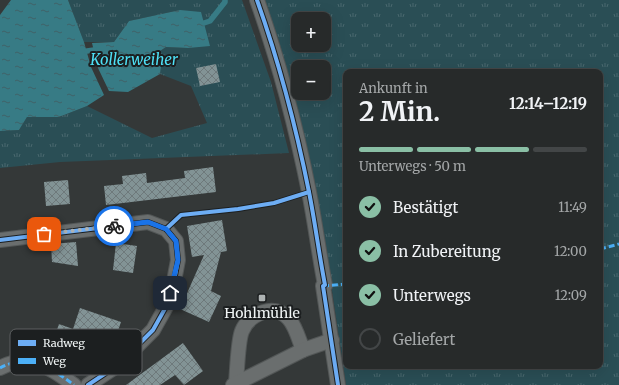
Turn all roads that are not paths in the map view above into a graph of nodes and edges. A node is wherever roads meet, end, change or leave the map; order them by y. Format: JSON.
{"nodes":[{"id":1,"x":257,"y":0,"type":"edge"},
{"id":2,"x":0,"y":240,"type":"edge"},
{"id":3,"x":332,"y":340,"type":"junction"},
{"id":4,"x":142,"y":341,"type":"edge"},
{"id":5,"x":303,"y":350,"type":"junction"},
{"id":6,"x":10,"y":363,"type":"edge"},
{"id":7,"x":0,"y":368,"type":"edge"},
{"id":8,"x":61,"y":375,"type":"edge"},
{"id":9,"x":103,"y":375,"type":"edge"},
{"id":10,"x":235,"y":384,"type":"edge"},
{"id":11,"x":74,"y":385,"type":"edge"},
{"id":12,"x":88,"y":385,"type":"edge"},
{"id":13,"x":338,"y":385,"type":"edge"}],
"edges":[{"from":1,"to":3,"type":"street"},
{"from":2,"to":4,"type":"street"},
{"from":3,"to":5,"type":"street"},
{"from":3,"to":13,"type":"street"},
{"from":5,"to":10,"type":"street"},
{"from":5,"to":10,"type":"street"},
{"from":6,"to":7,"type":"street"},
{"from":8,"to":11,"type":"street"},
{"from":9,"to":12,"type":"street"}]}
